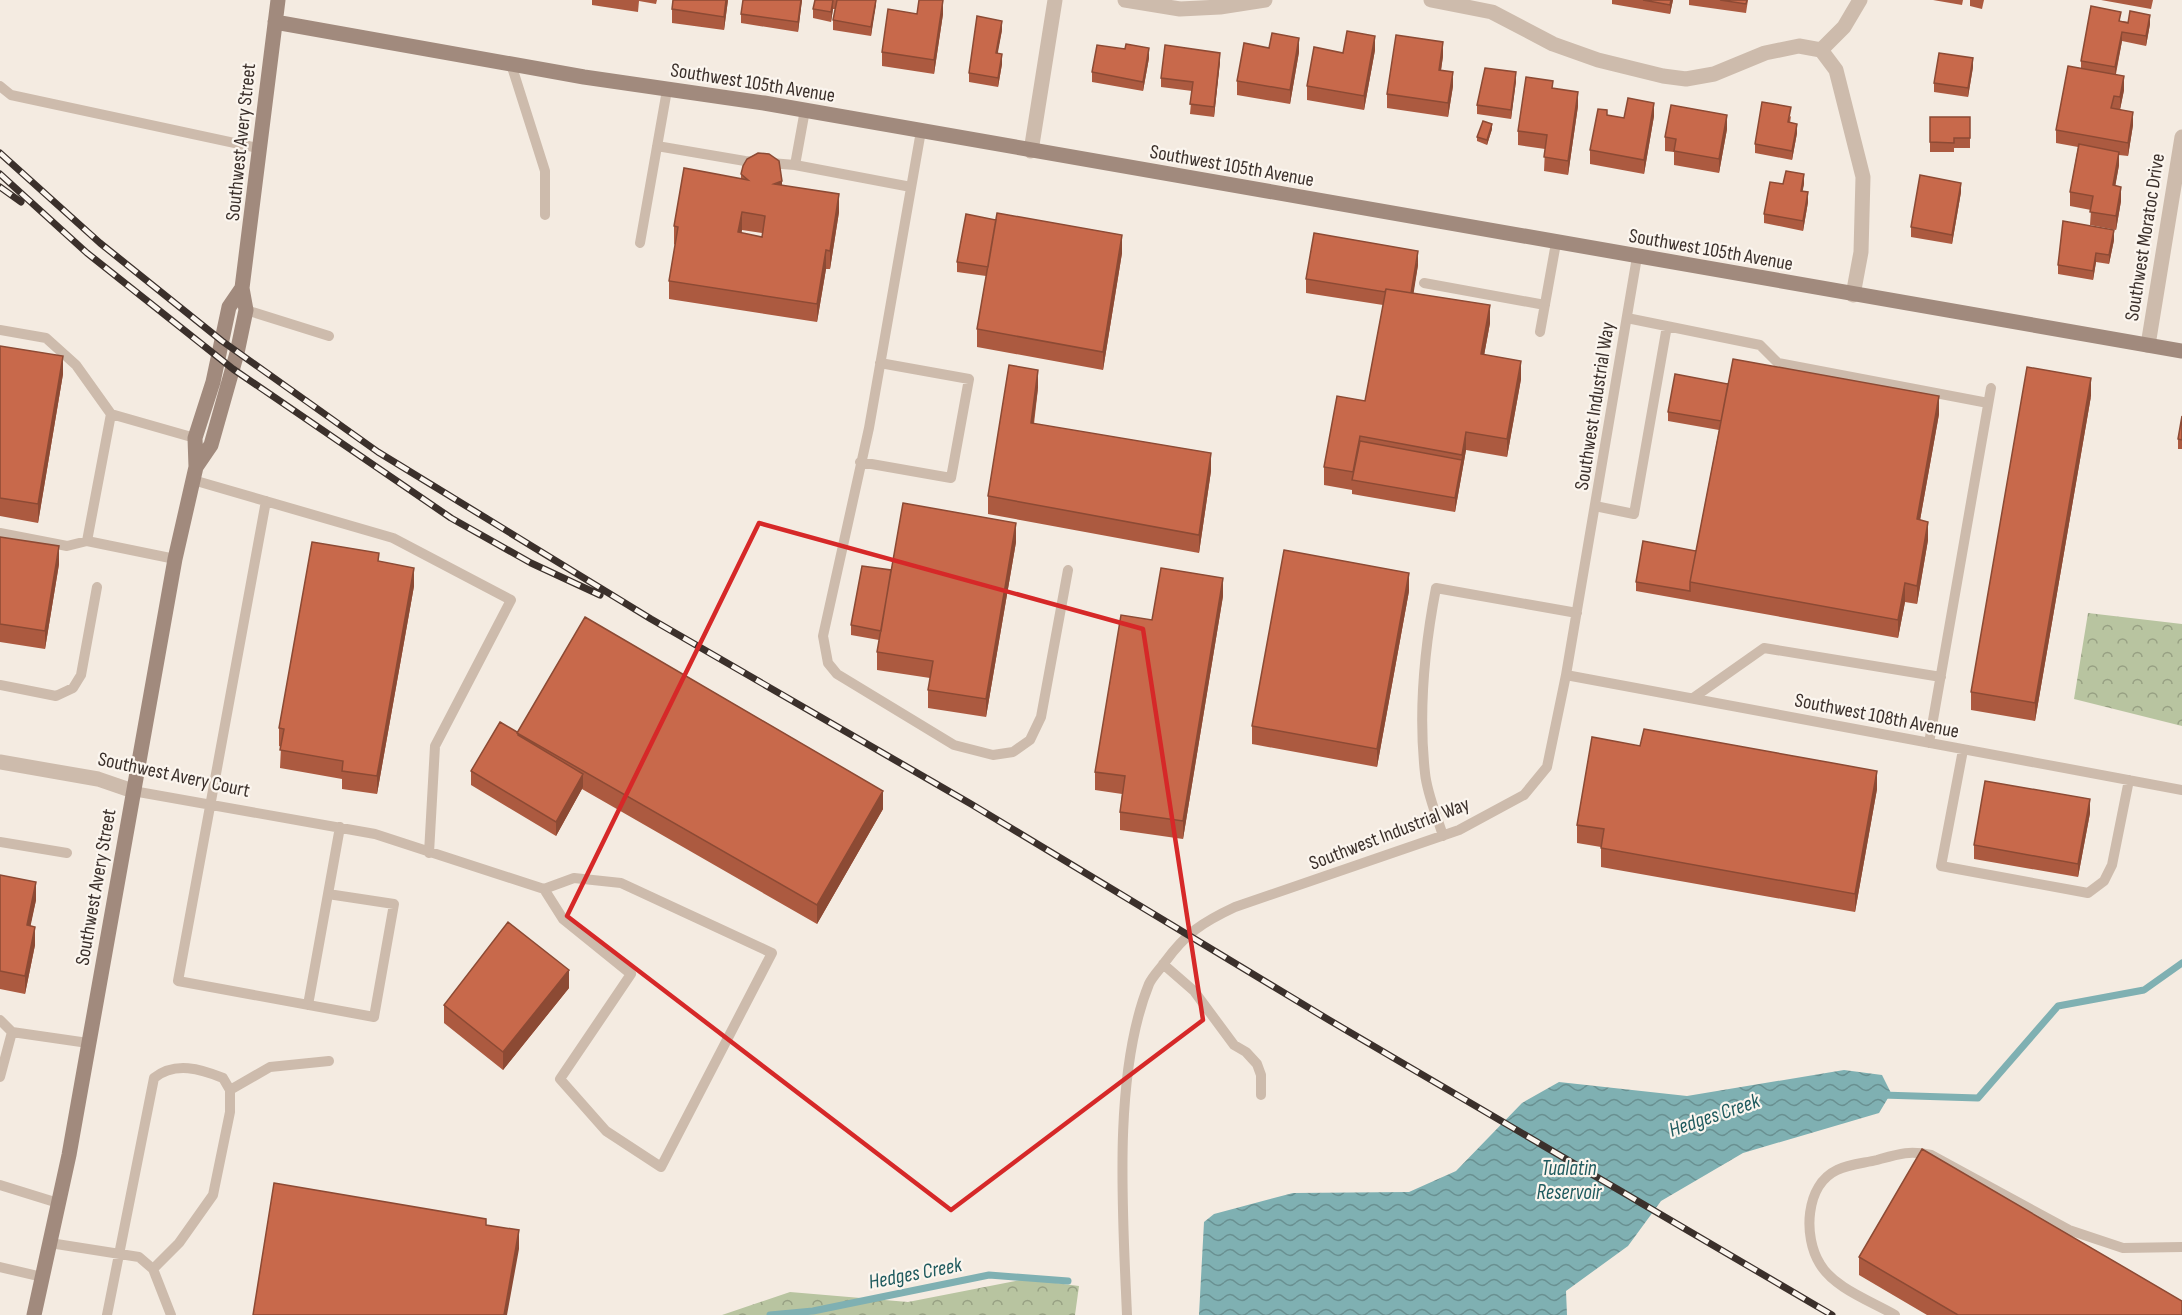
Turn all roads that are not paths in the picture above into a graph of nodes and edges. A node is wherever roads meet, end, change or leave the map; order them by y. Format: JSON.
{"nodes":[{"id":1,"x":278,"y":0,"type":"edge"},
{"id":2,"x":1055,"y":0,"type":"edge"},
{"id":3,"x":1125,"y":0,"type":"edge"},
{"id":4,"x":1265,"y":0,"type":"edge"},
{"id":5,"x":1431,"y":0,"type":"edge"},
{"id":6,"x":1860,"y":0,"type":"edge"},
{"id":7,"x":275,"y":22,"type":"junction"},
{"id":8,"x":1821,"y":50,"type":"junction"},
{"id":9,"x":512,"y":64,"type":"junction"},
{"id":10,"x":0,"y":86,"type":"edge"},
{"id":11,"x":667,"y":90,"type":"junction"},
{"id":12,"x":805,"y":110,"type":"junction"},
{"id":13,"x":921,"y":131,"type":"junction"},
{"id":14,"x":2182,"y":137,"type":"edge"},
{"id":15,"x":657,"y":146,"type":"junction"},
{"id":16,"x":258,"y":148,"type":"junction"},
{"id":17,"x":1031,"y":151,"type":"junction"},
{"id":18,"x":795,"y":165,"type":"junction"},
{"id":19,"x":911,"y":187,"type":"junction"},
{"id":20,"x":545,"y":215,"type":"dead end"},
{"id":21,"x":640,"y":243,"type":"dead end"},
{"id":22,"x":1556,"y":243,"type":"junction"},
{"id":23,"x":1637,"y":257,"type":"junction"},
{"id":24,"x":1424,"y":283,"type":"dead end"},
{"id":25,"x":242,"y":288,"type":"junction"},
{"id":26,"x":1853,"y":295,"type":"junction"},
{"id":27,"x":1545,"y":305,"type":"junction"},
{"id":28,"x":246,"y":310,"type":"junction"},
{"id":29,"x":1627,"y":318,"type":"junction"},
{"id":30,"x":1667,"y":326,"type":"junction"},
{"id":31,"x":0,"y":330,"type":"edge"},
{"id":32,"x":1540,"y":332,"type":"dead end"},
{"id":33,"x":329,"y":336,"type":"dead end"},
{"id":34,"x":2148,"y":345,"type":"junction"},
{"id":35,"x":2182,"y":351,"type":"edge"},
{"id":36,"x":880,"y":363,"type":"junction"},
{"id":37,"x":1991,"y":388,"type":"dead end"},
{"id":38,"x":1988,"y":403,"type":"junction"},
{"id":39,"x":111,"y":414,"type":"junction"},
{"id":40,"x":195,"y":438,"type":"junction"},
{"id":41,"x":860,"y":462,"type":"junction"},
{"id":42,"x":194,"y":474,"type":"junction"},
{"id":43,"x":266,"y":501,"type":"junction"},
{"id":44,"x":1595,"y":506,"type":"junction"},
{"id":45,"x":0,"y":533,"type":"edge"},
{"id":46,"x":87,"y":541,"type":"junction"},
{"id":47,"x":175,"y":559,"type":"junction"},
{"id":48,"x":1068,"y":570,"type":"dead end"},
{"id":49,"x":97,"y":587,"type":"dead end"},
{"id":50,"x":1577,"y":613,"type":"junction"},
{"id":51,"x":1566,"y":675,"type":"junction"},
{"id":52,"x":1941,"y":677,"type":"junction"},
{"id":53,"x":0,"y":685,"type":"edge"},
{"id":54,"x":1693,"y":698,"type":"junction"},
{"id":55,"x":1929,"y":743,"type":"junction"},
{"id":56,"x":1963,"y":750,"type":"junction"},
{"id":57,"x":0,"y":762,"type":"edge"},
{"id":58,"x":2129,"y":780,"type":"junction"},
{"id":59,"x":2182,"y":790,"type":"edge"},
{"id":60,"x":133,"y":791,"type":"junction"},
{"id":61,"x":210,"y":805,"type":"junction"},
{"id":62,"x":340,"y":827,"type":"junction"},
{"id":63,"x":1443,"y":836,"type":"junction"},
{"id":64,"x":0,"y":842,"type":"edge"},
{"id":65,"x":67,"y":853,"type":"dead end"},
{"id":66,"x":429,"y":853,"type":"junction"},
{"id":67,"x":544,"y":890,"type":"junction"},
{"id":68,"x":328,"y":894,"type":"junction"},
{"id":69,"x":1163,"y":964,"type":"junction"},
{"id":70,"x":308,"y":1005,"type":"junction"},
{"id":71,"x":0,"y":1020,"type":"edge"},
{"id":72,"x":12,"y":1032,"type":"junction"},
{"id":73,"x":88,"y":1043,"type":"junction"},
{"id":74,"x":329,"y":1061,"type":"dead end"},
{"id":75,"x":0,"y":1077,"type":"edge"},
{"id":76,"x":230,"y":1090,"type":"junction"},
{"id":77,"x":1262,"y":1095,"type":"dead end"},
{"id":78,"x":0,"y":1185,"type":"edge"},
{"id":79,"x":58,"y":1203,"type":"junction"},
{"id":80,"x":50,"y":1242,"type":"junction"},
{"id":81,"x":2182,"y":1247,"type":"edge"},
{"id":82,"x":119,"y":1254,"type":"junction"},
{"id":83,"x":0,"y":1267,"type":"edge"},
{"id":84,"x":153,"y":1269,"type":"junction"},
{"id":85,"x":42,"y":1277,"type":"junction"},
{"id":86,"x":34,"y":1315,"type":"edge"},
{"id":87,"x":107,"y":1315,"type":"edge"},
{"id":88,"x":171,"y":1315,"type":"edge"},
{"id":89,"x":1127,"y":1315,"type":"edge"},
{"id":90,"x":1895,"y":1315,"type":"edge"}],
"edges":[{"from":1,"to":7,"type":"street","name":"Southwest Avery Street"},
{"from":2,"to":17,"type":"street"},
{"from":3,"to":4,"type":"street"},
{"from":5,"to":8,"type":"street"},
{"from":6,"to":8,"type":"street"},
{"from":7,"to":9,"type":"street","name":"Southwest 105th Avenue"},
{"from":7,"to":16,"type":"street","name":"Southwest Avery Street"},
{"from":8,"to":26,"type":"street"},
{"from":9,"to":11,"type":"street","name":"Southwest 105th Avenue"},
{"from":9,"to":20,"type":"lane"},
{"from":10,"to":16,"type":"lane"},
{"from":11,"to":12,"type":"street","name":"Southwest 105th Avenue"},
{"from":11,"to":15,"type":"lane"},
{"from":12,"to":13,"type":"street","name":"Southwest 105th Avenue"},
{"from":12,"to":18,"type":"lane"},
{"from":13,"to":17,"type":"street","name":"Southwest 105th Avenue"},
{"from":13,"to":19,"type":"lane"},
{"from":14,"to":34,"type":"street","name":"Southwest Moratoc Drive"},
{"from":15,"to":18,"type":"lane"},
{"from":15,"to":21,"type":"lane"},
{"from":16,"to":25,"type":"street","name":"Southwest Avery Street"},
{"from":17,"to":22,"type":"street","name":"Southwest 105th Avenue"},
{"from":18,"to":19,"type":"lane"},
{"from":19,"to":36,"type":"lane"},
{"from":22,"to":23,"type":"street","name":"Southwest 105th Avenue"},
{"from":22,"to":27,"type":"lane"},
{"from":23,"to":26,"type":"street","name":"Southwest 105th Avenue"},
{"from":23,"to":29,"type":"lane","name":"Southwest Industrial Way"},
{"from":24,"to":27,"type":"lane"},
{"from":25,"to":28,"type":"street","name":"Southwest Avery Street"},
{"from":25,"to":40,"type":"street","name":"Southwest Avery Street"},
{"from":26,"to":34,"type":"street","name":"Southwest 105th Avenue"},
{"from":27,"to":32,"type":"lane"},
{"from":28,"to":33,"type":"lane"},
{"from":28,"to":42,"type":"street","name":"Southwest Avery Street"},
{"from":29,"to":30,"type":"lane"},
{"from":29,"to":44,"type":"lane","name":"Southwest Industrial Way"},
{"from":30,"to":38,"type":"lane"},
{"from":30,"to":44,"type":"lane"},
{"from":31,"to":39,"type":"lane"},
{"from":34,"to":35,"type":"street","name":"Southwest 105th Avenue"},
{"from":36,"to":41,"type":"lane"},
{"from":36,"to":41,"type":"lane"},
{"from":37,"to":38,"type":"lane"},
{"from":38,"to":52,"type":"lane"},
{"from":39,"to":40,"type":"lane"},
{"from":39,"to":46,"type":"lane"},
{"from":40,"to":42,"type":"street","name":"Southwest Avery Street"},
{"from":41,"to":48,"type":"lane"},
{"from":42,"to":43,"type":"lane"},
{"from":42,"to":47,"type":"street","name":"Southwest Avery Street"},
{"from":43,"to":61,"type":"lane"},
{"from":43,"to":66,"type":"lane"},
{"from":44,"to":50,"type":"lane","name":"Southwest Industrial Way"},
{"from":45,"to":46,"type":"lane"},
{"from":46,"to":47,"type":"lane"},
{"from":47,"to":60,"type":"street","name":"Southwest Avery Street"},
{"from":49,"to":53,"type":"lane"},
{"from":50,"to":51,"type":"lane","name":"Southwest Industrial Way"},
{"from":50,"to":63,"type":"lane"},
{"from":51,"to":54,"type":"lane","name":"Southwest 108th Avenue"},
{"from":51,"to":63,"type":"lane","name":"Southwest Industrial Way"},
{"from":52,"to":54,"type":"lane"},
{"from":52,"to":55,"type":"lane"},
{"from":54,"to":55,"type":"lane","name":"Southwest 108th Avenue"},
{"from":55,"to":56,"type":"lane","name":"Southwest 108th Avenue"},
{"from":56,"to":58,"type":"lane","name":"Southwest 108th Avenue"},
{"from":56,"to":58,"type":"lane"},
{"from":57,"to":60,"type":"street","name":"Southwest Avery Court"},
{"from":58,"to":59,"type":"lane","name":"Southwest 108th Avenue"},
{"from":60,"to":61,"type":"lane","name":"Southwest Avery Court"},
{"from":60,"to":73,"type":"street","name":"Southwest Avery Street"},
{"from":61,"to":62,"type":"lane","name":"Southwest Avery Court"},
{"from":61,"to":70,"type":"lane"},
{"from":62,"to":66,"type":"lane","name":"Southwest Avery Court"},
{"from":62,"to":68,"type":"lane"},
{"from":63,"to":69,"type":"lane","name":"Southwest Industrial Way"},
{"from":64,"to":65,"type":"lane"},
{"from":66,"to":67,"type":"lane","name":"Southwest Avery Court"},
{"from":67,"to":67,"type":"lane"},
{"from":68,"to":70,"type":"lane"},
{"from":68,"to":70,"type":"lane"},
{"from":69,"to":77,"type":"lane"},
{"from":69,"to":89,"type":"lane","name":"Southwest Industrial Way"},
{"from":71,"to":72,"type":"lane"},
{"from":72,"to":73,"type":"lane"},
{"from":72,"to":75,"type":"lane"},
{"from":73,"to":79,"type":"street","name":"Southwest Avery Street"},
{"from":74,"to":76,"type":"lane"},
{"from":76,"to":82,"type":"lane"},
{"from":76,"to":84,"type":"lane"},
{"from":78,"to":79,"type":"lane"},
{"from":79,"to":80,"type":"street","name":"Southwest Avery Street"},
{"from":80,"to":82,"type":"lane"},
{"from":80,"to":85,"type":"street","name":"Southwest Avery Street"},
{"from":81,"to":90,"type":"lane"},
{"from":82,"to":84,"type":"lane"},
{"from":82,"to":87,"type":"lane"},
{"from":83,"to":85,"type":"lane"},
{"from":84,"to":88,"type":"lane"},
{"from":85,"to":86,"type":"street","name":"Southwest Avery Street"}]}
